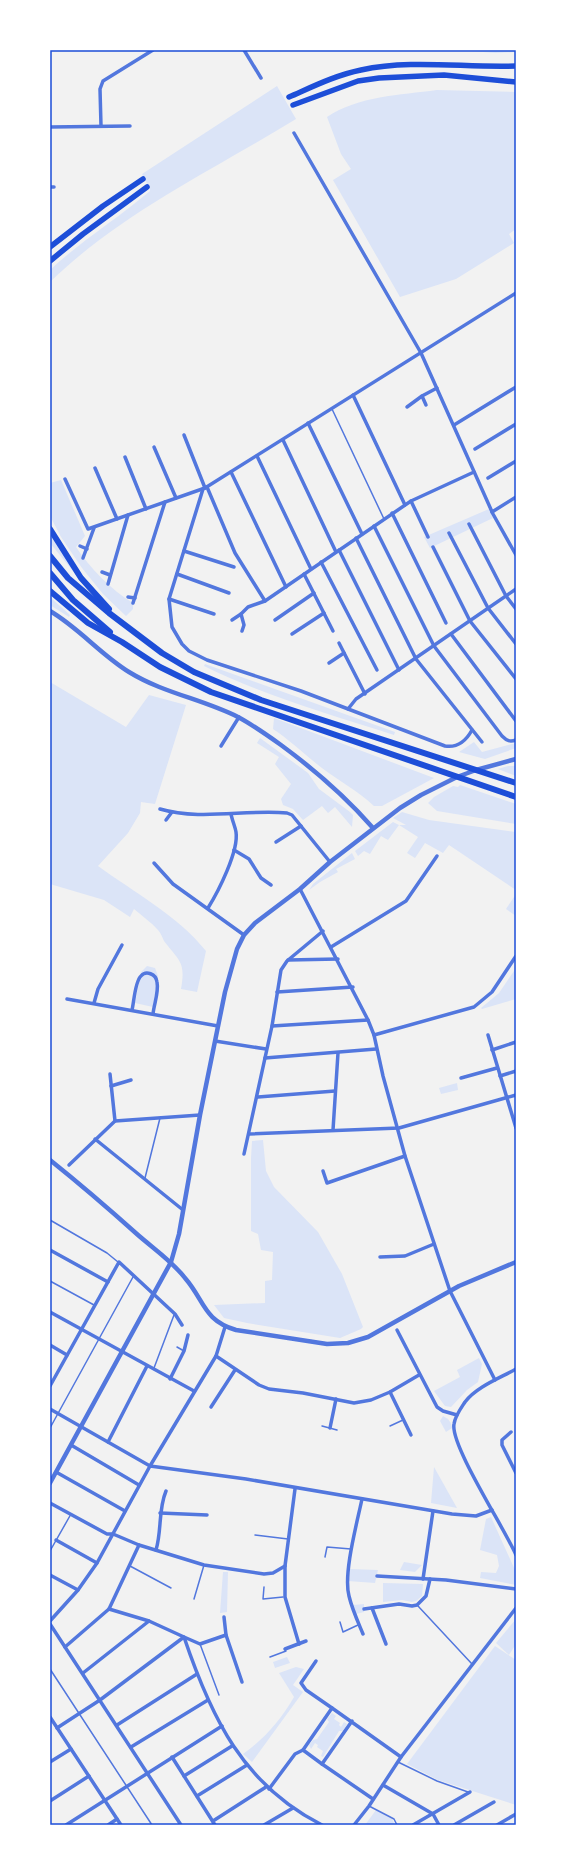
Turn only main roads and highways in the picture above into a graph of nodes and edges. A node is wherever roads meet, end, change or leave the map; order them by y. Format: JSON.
{"nodes":[{"id":1,"x":516,"y":66,"type":"edge"},
{"id":2,"x":516,"y":82,"type":"edge"},
{"id":3,"x":289,"y":97,"type":"dead end"},
{"id":4,"x":293,"y":105,"type":"dead end"},
{"id":5,"x":143,"y":179,"type":"dead end"},
{"id":6,"x":147,"y":187,"type":"dead end"},
{"id":7,"x":50,"y":248,"type":"edge"},
{"id":8,"x":50,"y":261,"type":"edge"},
{"id":9,"x":50,"y":528,"type":"edge"},
{"id":10,"x":50,"y":556,"type":"edge"},
{"id":11,"x":50,"y":573,"type":"edge"},
{"id":12,"x":50,"y":591,"type":"edge"},
{"id":13,"x":133,"y":632,"type":"junction"},
{"id":14,"x":122,"y":642,"type":"junction"},
{"id":15,"x":516,"y":783,"type":"edge"},
{"id":16,"x":516,"y":797,"type":"edge"}],
"edges":[{"from":1,"to":3,"type":"highway"},
{"from":2,"to":4,"type":"highway"},
{"from":5,"to":7,"type":"highway"},
{"from":6,"to":8,"type":"highway"},
{"from":9,"to":13,"type":"highway"},
{"from":10,"to":13,"type":"highway"},
{"from":11,"to":14,"type":"highway"},
{"from":12,"to":14,"type":"highway"},
{"from":13,"to":15,"type":"highway"},
{"from":14,"to":16,"type":"highway"}]}
